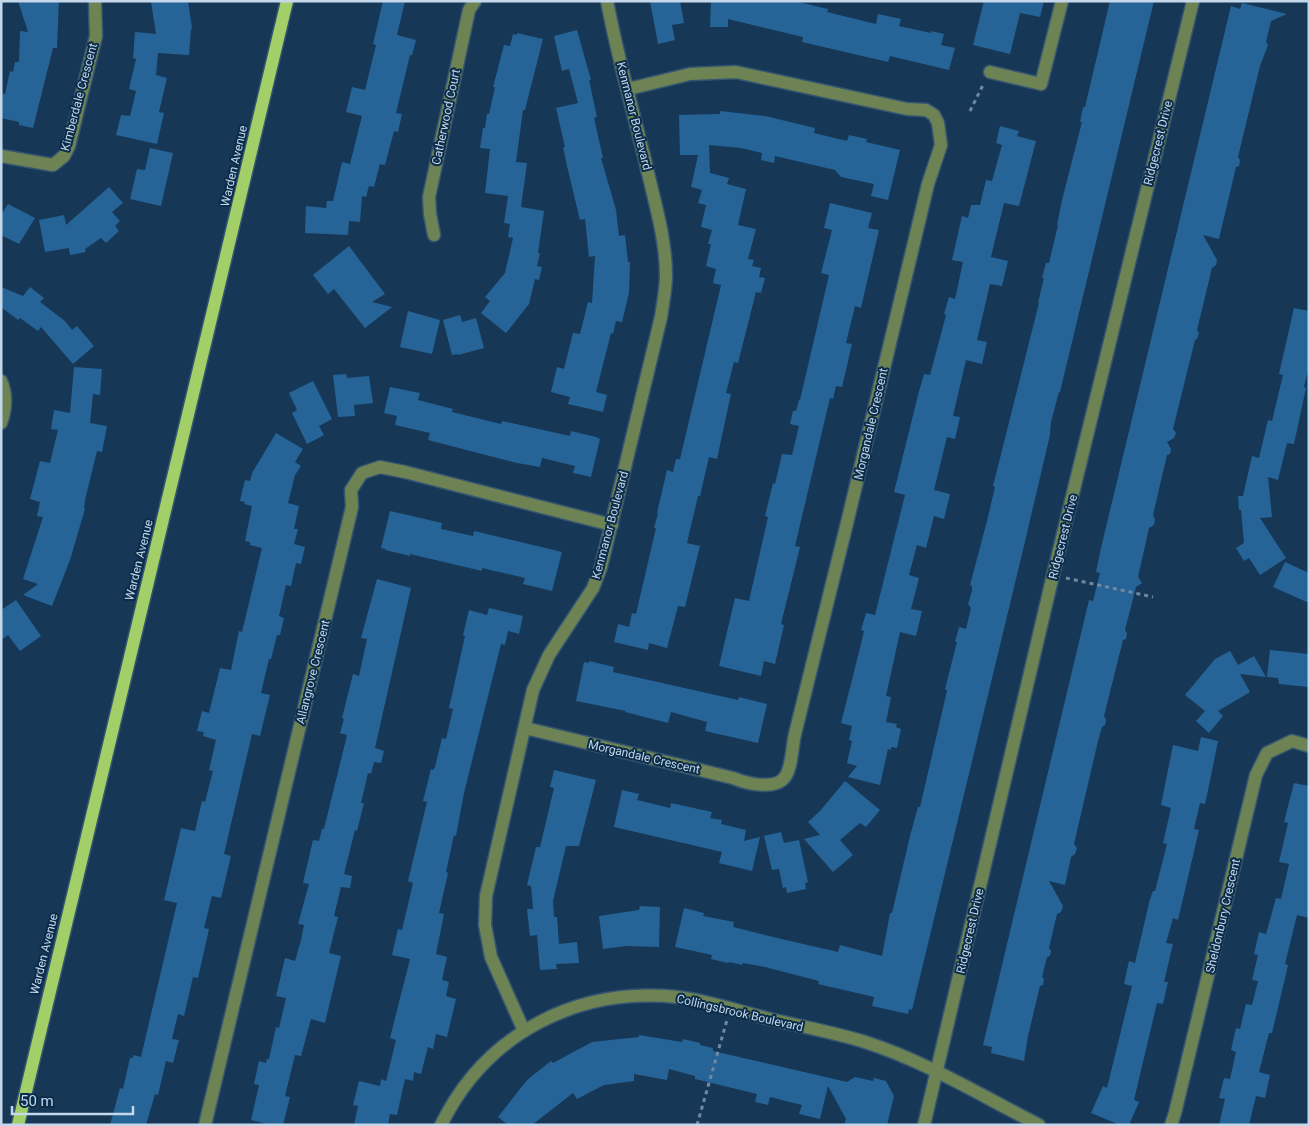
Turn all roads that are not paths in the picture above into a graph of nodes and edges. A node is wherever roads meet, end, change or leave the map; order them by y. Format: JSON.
{"nodes":[{"id":1,"x":95,"y":1,"type":"edge"},
{"id":2,"x":287,"y":1,"type":"edge"},
{"id":3,"x":475,"y":1,"type":"edge"},
{"id":4,"x":607,"y":1,"type":"edge"},
{"id":5,"x":1062,"y":1,"type":"edge"},
{"id":6,"x":1193,"y":1,"type":"edge"},
{"id":7,"x":990,"y":72,"type":"road end"},
{"id":8,"x":628,"y":89,"type":"junction"},
{"id":9,"x":1,"y":156,"type":"edge"},
{"id":10,"x":434,"y":235,"type":"dead end"},
{"id":11,"x":1,"y":381,"type":"edge"},
{"id":12,"x":1,"y":423,"type":"edge"},
{"id":13,"x":612,"y":525,"type":"junction"},
{"id":14,"x":525,"y":728,"type":"junction"},
{"id":15,"x":1309,"y":746,"type":"edge"},
{"id":16,"x":524,"y":1031,"type":"junction"},
{"id":17,"x":937,"y":1073,"type":"junction"},
{"id":18,"x":18,"y":1125,"type":"edge"},
{"id":19,"x":205,"y":1125,"type":"edge"},
{"id":20,"x":441,"y":1125,"type":"edge"},
{"id":21,"x":924,"y":1125,"type":"edge"},
{"id":22,"x":1038,"y":1125,"type":"edge"},
{"id":23,"x":1171,"y":1125,"type":"edge"}],
"edges":[{"from":1,"to":9,"type":"street","name":"Kimberdale Crescent"},
{"from":2,"to":18,"type":"main road","name":"Warden Avenue"},
{"from":3,"to":10,"type":"street","name":"Catherwood Court"},
{"from":4,"to":8,"type":"street","name":"Kenmanor Boulevard"},
{"from":5,"to":7,"type":"street"},
{"from":6,"to":17,"type":"street","name":"Ridgecrest Drive"},
{"from":8,"to":13,"type":"street","name":"Kenmanor Boulevard"},
{"from":8,"to":14,"type":"street","name":"Morgandale Crescent"},
{"from":11,"to":12,"type":"street"},
{"from":13,"to":14,"type":"street","name":"Kenmanor Boulevard"},
{"from":13,"to":19,"type":"street","name":"Allangrove Crescent"},
{"from":14,"to":16,"type":"street","name":"Kenmanor Boulevard"},
{"from":15,"to":23,"type":"street","name":"Sheldonbury Crescent"},
{"from":16,"to":17,"type":"street","name":"Collingsbrook Boulevard"},
{"from":16,"to":20,"type":"street","name":"Collingsbrook Boulevard"},
{"from":17,"to":21,"type":"street","name":"Ridgecrest Drive"},
{"from":17,"to":22,"type":"street","name":"Collingsbrook Boulevard"}]}
